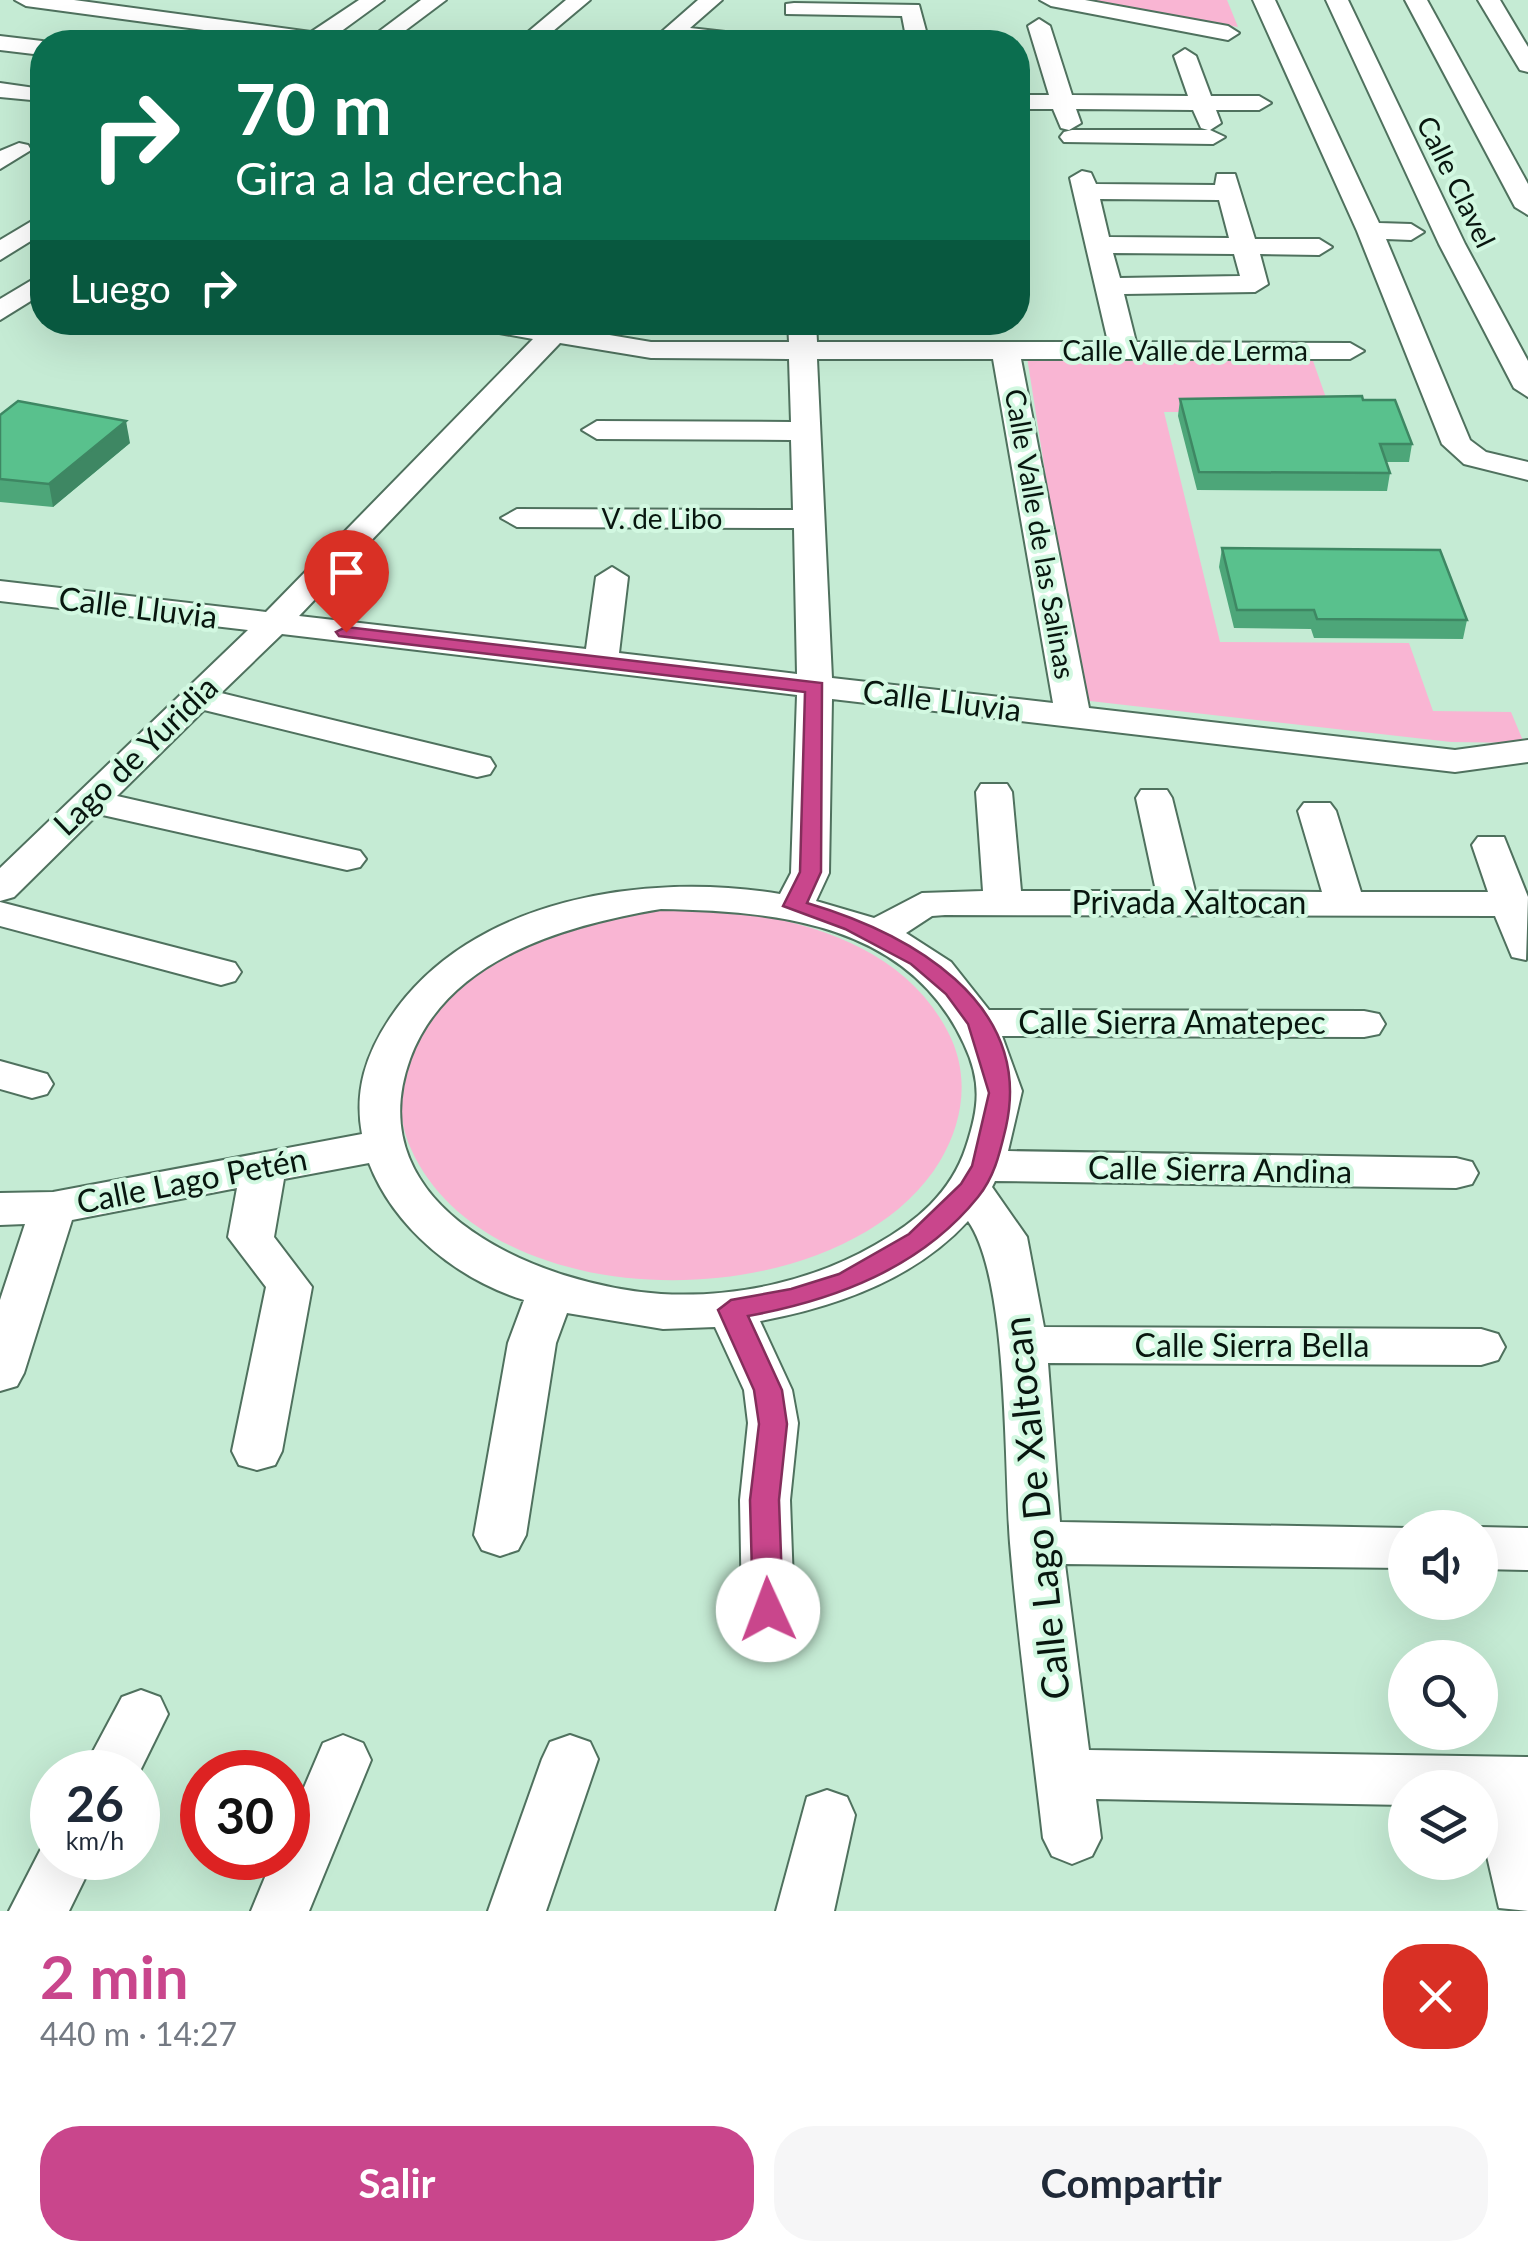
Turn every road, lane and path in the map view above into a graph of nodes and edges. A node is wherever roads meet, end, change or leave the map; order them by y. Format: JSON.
{"nodes":[{"id":1,"x":26,"y":0,"type":"edge"},
{"id":2,"x":373,"y":0,"type":"edge"},
{"id":3,"x":435,"y":0,"type":"edge"},
{"id":4,"x":579,"y":0,"type":"edge"},
{"id":5,"x":710,"y":0,"type":"edge"},
{"id":6,"x":1051,"y":0,"type":"edge"},
{"id":7,"x":1264,"y":0,"type":"edge"},
{"id":8,"x":1337,"y":0,"type":"edge"},
{"id":9,"x":1416,"y":0,"type":"edge"},
{"id":10,"x":1489,"y":0,"type":"edge"},
{"id":11,"x":794,"y":12,"type":"edge"},
{"id":12,"x":1040,"y":26,"type":"dead end"},
{"id":13,"x":243,"y":30,"type":"edge"},
{"id":14,"x":336,"y":30,"type":"edge"},
{"id":15,"x":393,"y":30,"type":"edge"},
{"id":16,"x":541,"y":30,"type":"edge"},
{"id":17,"x":675,"y":30,"type":"edge"},
{"id":18,"x":915,"y":30,"type":"edge"},
{"id":19,"x":1228,"y":32,"type":"dead end"},
{"id":20,"x":0,"y":42,"type":"edge"},
{"id":21,"x":30,"y":46,"type":"edge"},
{"id":22,"x":1185,"y":56,"type":"dead end"},
{"id":23,"x":1528,"y":65,"type":"edge"},
{"id":24,"x":0,"y":90,"type":"edge"},
{"id":25,"x":30,"y":94,"type":"edge"},
{"id":26,"x":1030,"y":102,"type":"edge"},
{"id":27,"x":1063,"y":102,"type":"junction"},
{"id":28,"x":1203,"y":103,"type":"junction"},
{"id":29,"x":1259,"y":103,"type":"dead end"},
{"id":30,"x":1528,"y":207,"type":"edge"},
{"id":31,"x":30,"y":208,"type":"edge"},
{"id":32,"x":6,"y":215,"type":"dead end"},
{"id":33,"x":30,"y":231,"type":"edge"},
{"id":34,"x":1370,"y":231,"type":"junction"},
{"id":35,"x":1411,"y":232,"type":"dead end"},
{"id":36,"x":1099,"y":246,"type":"junction"},
{"id":37,"x":1248,"y":247,"type":"junction"},
{"id":38,"x":6,"y":248,"type":"edge"},
{"id":39,"x":1319,"y":248,"type":"dead end"},
{"id":40,"x":1109,"y":286,"type":"junction"},
{"id":41,"x":552,"y":335,"type":"edge"},
{"id":42,"x":588,"y":335,"type":"edge"},
{"id":43,"x":802,"y":337,"type":"edge"},
{"id":44,"x":1124,"y":351,"type":"junction"},
{"id":45,"x":1350,"y":351,"type":"dead end"},
{"id":46,"x":1006,"y":352,"type":"junction"},
{"id":47,"x":1528,"y":388,"type":"edge"},
{"id":48,"x":596,"y":430,"type":"dead end"},
{"id":49,"x":804,"y":430,"type":"junction"},
{"id":50,"x":1528,"y":470,"type":"edge"},
{"id":51,"x":514,"y":519,"type":"dead end"},
{"id":52,"x":807,"y":519,"type":"junction"},
{"id":53,"x":610,"y":578,"type":"dead end"},
{"id":54,"x":0,"y":591,"type":"edge"},
{"id":55,"x":273,"y":624,"type":"junction"},
{"id":56,"x":600,"y":662,"type":"junction"},
{"id":57,"x":816,"y":687,"type":"junction"},
{"id":58,"x":197,"y":698,"type":"junction"},
{"id":59,"x":1073,"y":716,"type":"junction"},
{"id":60,"x":1528,"y":751,"type":"edge"},
{"id":61,"x":477,"y":766,"type":"dead end"},
{"id":62,"x":994,"y":792,"type":"dead end"},
{"id":63,"x":1154,"y":798,"type":"dead end"},
{"id":64,"x":88,"y":800,"type":"junction"},
{"id":65,"x":1317,"y":811,"type":"dead end"},
{"id":66,"x":1491,"y":845,"type":"dead end"},
{"id":67,"x":346,"y":858,"type":"dead end"},
{"id":68,"x":0,"y":890,"type":"edge"},
{"id":69,"x":1004,"y":903,"type":"junction"},
{"id":70,"x":1345,"y":903,"type":"junction"},
{"id":71,"x":1178,"y":904,"type":"junction"},
{"id":72,"x":1510,"y":904,"type":"junction"},
{"id":73,"x":794,"y":906,"type":"junction"},
{"id":74,"x":0,"y":914,"type":"edge"},
{"id":75,"x":878,"y":934,"type":"junction"},
{"id":76,"x":1526,"y":948,"type":"edge"},
{"id":77,"x":221,"y":972,"type":"dead end"},
{"id":78,"x":980,"y":1023,"type":"junction"},
{"id":79,"x":1364,"y":1024,"type":"dead end"},
{"id":80,"x":383,"y":1145,"type":"junction"},
{"id":81,"x":265,"y":1167,"type":"junction"},
{"id":82,"x":1456,"y":1173,"type":"dead end"},
{"id":83,"x":977,"y":1178,"type":"junction"},
{"id":84,"x":53,"y":1208,"type":"junction"},
{"id":85,"x":0,"y":1209,"type":"edge"},
{"id":86,"x":551,"y":1292,"type":"junction"},
{"id":87,"x":731,"y":1310,"type":"junction"},
{"id":88,"x":1022,"y":1345,"type":"junction"},
{"id":89,"x":1480,"y":1347,"type":"dead end"},
{"id":90,"x":0,"y":1373,"type":"edge"},
{"id":91,"x":257,"y":1451,"type":"dead end"},
{"id":92,"x":500,"y":1535,"type":"dead end"},
{"id":93,"x":1036,"y":1543,"type":"junction"},
{"id":94,"x":1388,"y":1548,"type":"edge"},
{"id":95,"x":1498,"y":1548,"type":"edge"},
{"id":96,"x":1528,"y":1549,"type":"edge"},
{"id":97,"x":768,"y":1610,"type":"dead end"},
{"id":98,"x":141,"y":1714,"type":"dead end"},
{"id":99,"x":122,"y":1750,"type":"edge"},
{"id":100,"x":570,"y":1758,"type":"dead end"},
{"id":101,"x":343,"y":1760,"type":"dead end"},
{"id":102,"x":1066,"y":1774,"type":"junction"},
{"id":103,"x":1513,"y":1781,"type":"edge"},
{"id":104,"x":826,"y":1815,"type":"dead end"},
{"id":105,"x":1072,"y":1838,"type":"dead end"},
{"id":106,"x":54,"y":1880,"type":"edge"},
{"id":107,"x":1528,"y":1908,"type":"edge"},
{"id":108,"x":38,"y":1911,"type":"edge"},
{"id":109,"x":280,"y":1911,"type":"edge"},
{"id":110,"x":517,"y":1911,"type":"edge"},
{"id":111,"x":804,"y":1911,"type":"edge"}],
"edges":[{"from":1,"to":13,"type":"street"},
{"from":2,"to":14,"type":"street"},
{"from":3,"to":15,"type":"street"},
{"from":4,"to":16,"type":"street"},
{"from":5,"to":17,"type":"street"},
{"from":6,"to":19,"type":"street"},
{"from":7,"to":34,"type":"street"},
{"from":8,"to":47,"type":"street","name":"Calle Clavel"},
{"from":9,"to":30,"type":"street"},
{"from":10,"to":23,"type":"street"},
{"from":11,"to":18,"type":"street"},
{"from":12,"to":27,"type":"street"},
{"from":20,"to":21,"type":"street"},
{"from":22,"to":28,"type":"street"},
{"from":24,"to":25,"type":"street"},
{"from":26,"to":27,"type":"street"},
{"from":27,"to":28,"type":"street"},
{"from":27,"to":28,"type":"street"},
{"from":28,"to":29,"type":"street"},
{"from":31,"to":32,"type":"street"},
{"from":33,"to":38,"type":"street"},
{"from":34,"to":35,"type":"street"},
{"from":34,"to":50,"type":"street"},
{"from":36,"to":37,"type":"street"},
{"from":36,"to":37,"type":"street"},
{"from":36,"to":40,"type":"street"},
{"from":37,"to":39,"type":"street"},
{"from":37,"to":40,"type":"street"},
{"from":40,"to":44,"type":"street"},
{"from":41,"to":55,"type":"street","name":"Lago de Yuridia"},
{"from":42,"to":43,"type":"street","name":"Calle Valle de Lerma"},
{"from":43,"to":46,"type":"street","name":"Calle Valle de Lerma"},
{"from":43,"to":49,"type":"street"},
{"from":44,"to":45,"type":"street","name":"Calle Valle de Lerma"},
{"from":44,"to":46,"type":"street","name":"Calle Valle de Lerma"},
{"from":46,"to":59,"type":"street","name":"Calle Valle de las Salinas"},
{"from":48,"to":49,"type":"street"},
{"from":49,"to":52,"type":"street"},
{"from":51,"to":52,"type":"street","name":"V. de Libo"},
{"from":52,"to":57,"type":"street"},
{"from":53,"to":56,"type":"street"},
{"from":54,"to":55,"type":"street","name":"Calle Lluvia"},
{"from":55,"to":56,"type":"street","name":"Calle Lluvia"},
{"from":55,"to":58,"type":"street","name":"Lago de Yuridia"},
{"from":56,"to":57,"type":"street","name":"Calle Lluvia"},
{"from":57,"to":59,"type":"street","name":"Calle Lluvia"},
{"from":57,"to":73,"type":"street"},
{"from":58,"to":61,"type":"street"},
{"from":58,"to":64,"type":"street","name":"Lago de Yuridia"},
{"from":59,"to":60,"type":"street","name":"Calle Lluvia"},
{"from":62,"to":69,"type":"street"},
{"from":63,"to":71,"type":"street"},
{"from":64,"to":67,"type":"street"},
{"from":64,"to":68,"type":"street","name":"Lago de Yuridia"},
{"from":65,"to":70,"type":"street"},
{"from":66,"to":72,"type":"street"},
{"from":69,"to":71,"type":"street","name":"Privada Xaltocan"},
{"from":69,"to":75,"type":"street","name":"Privada Xaltocan"},
{"from":70,"to":71,"type":"street","name":"Privada Xaltocan"},
{"from":70,"to":72,"type":"street","name":"Privada Xaltocan"},
{"from":72,"to":76,"type":"street"},
{"from":73,"to":75,"type":"street"},
{"from":73,"to":80,"type":"street"},
{"from":74,"to":77,"type":"street"},
{"from":75,"to":78,"type":"street"},
{"from":78,"to":79,"type":"street","name":"Calle Sierra Amatepec"},
{"from":78,"to":83,"type":"street"},
{"from":80,"to":81,"type":"street","name":"Calle Lago Petén"},
{"from":80,"to":86,"type":"street"},
{"from":81,"to":84,"type":"street","name":"Calle Lago Petén"},
{"from":81,"to":91,"type":"street"},
{"from":82,"to":83,"type":"street","name":"Calle Sierra Andina"},
{"from":83,"to":87,"type":"street"},
{"from":83,"to":88,"type":"street","name":"Calle Lago De Xaltocan"},
{"from":84,"to":85,"type":"street","name":"Calle Lago Petén"},
{"from":84,"to":90,"type":"street"},
{"from":86,"to":87,"type":"street"},
{"from":86,"to":92,"type":"street"},
{"from":87,"to":97,"type":"street"},
{"from":88,"to":89,"type":"street","name":"Calle Sierra Bella"},
{"from":88,"to":93,"type":"street","name":"Calle Lago De Xaltocan"},
{"from":93,"to":94,"type":"street"},
{"from":93,"to":102,"type":"street","name":"Calle Lago De Xaltocan"},
{"from":95,"to":96,"type":"street"},
{"from":98,"to":99,"type":"street"},
{"from":100,"to":110,"type":"street"},
{"from":101,"to":109,"type":"street"},
{"from":102,"to":103,"type":"street"},
{"from":102,"to":105,"type":"street","name":"Calle Lago De Xaltocan"},
{"from":103,"to":107,"type":"street"},
{"from":104,"to":111,"type":"street"},
{"from":106,"to":108,"type":"street"}]}
